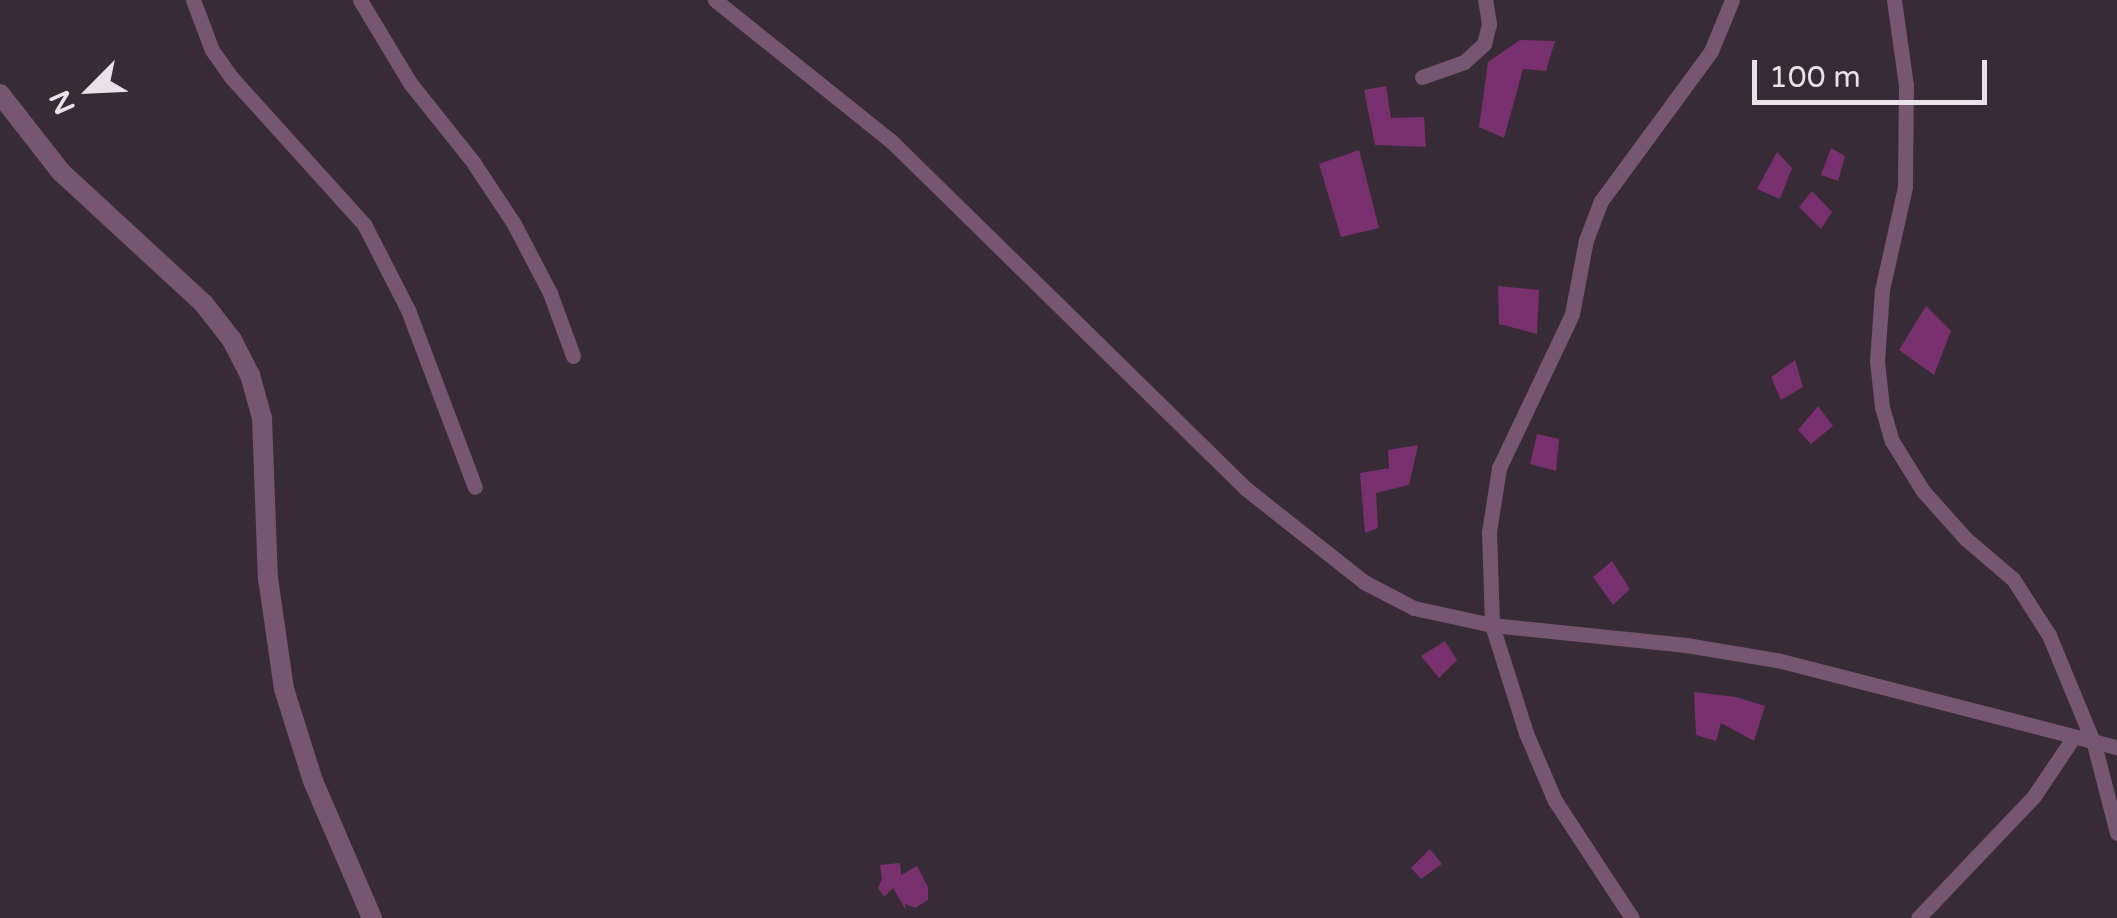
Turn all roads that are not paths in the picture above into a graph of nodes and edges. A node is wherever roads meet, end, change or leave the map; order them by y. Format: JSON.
{"nodes":[{"id":1,"x":193,"y":0,"type":"edge"},
{"id":2,"x":360,"y":0,"type":"edge"},
{"id":3,"x":715,"y":0,"type":"edge"},
{"id":4,"x":1485,"y":0,"type":"edge"},
{"id":5,"x":1732,"y":0,"type":"edge"},
{"id":6,"x":1894,"y":0,"type":"edge"},
{"id":7,"x":1422,"y":76,"type":"dead end"},
{"id":8,"x":0,"y":94,"type":"edge"},
{"id":9,"x":573,"y":356,"type":"dead end"},
{"id":10,"x":474,"y":486,"type":"dead end"},
{"id":11,"x":1492,"y":624,"type":"junction"},
{"id":12,"x":2072,"y":738,"type":"junction"},
{"id":13,"x":2094,"y":744,"type":"junction"},
{"id":14,"x":2117,"y":748,"type":"edge"},
{"id":15,"x":2117,"y":832,"type":"edge"},
{"id":16,"x":372,"y":918,"type":"edge"},
{"id":17,"x":1632,"y":918,"type":"edge"},
{"id":18,"x":1918,"y":918,"type":"edge"}],
"edges":[{"from":1,"to":10,"type":"street"},
{"from":2,"to":9,"type":"street"},
{"from":3,"to":11,"type":"street"},
{"from":4,"to":7,"type":"street"},
{"from":5,"to":11,"type":"street"},
{"from":6,"to":13,"type":"street"},
{"from":8,"to":16,"type":"street"},
{"from":11,"to":12,"type":"street"},
{"from":11,"to":17,"type":"street"},
{"from":12,"to":13,"type":"street"},
{"from":12,"to":18,"type":"street"},
{"from":13,"to":14,"type":"street"},
{"from":13,"to":15,"type":"street"}]}
